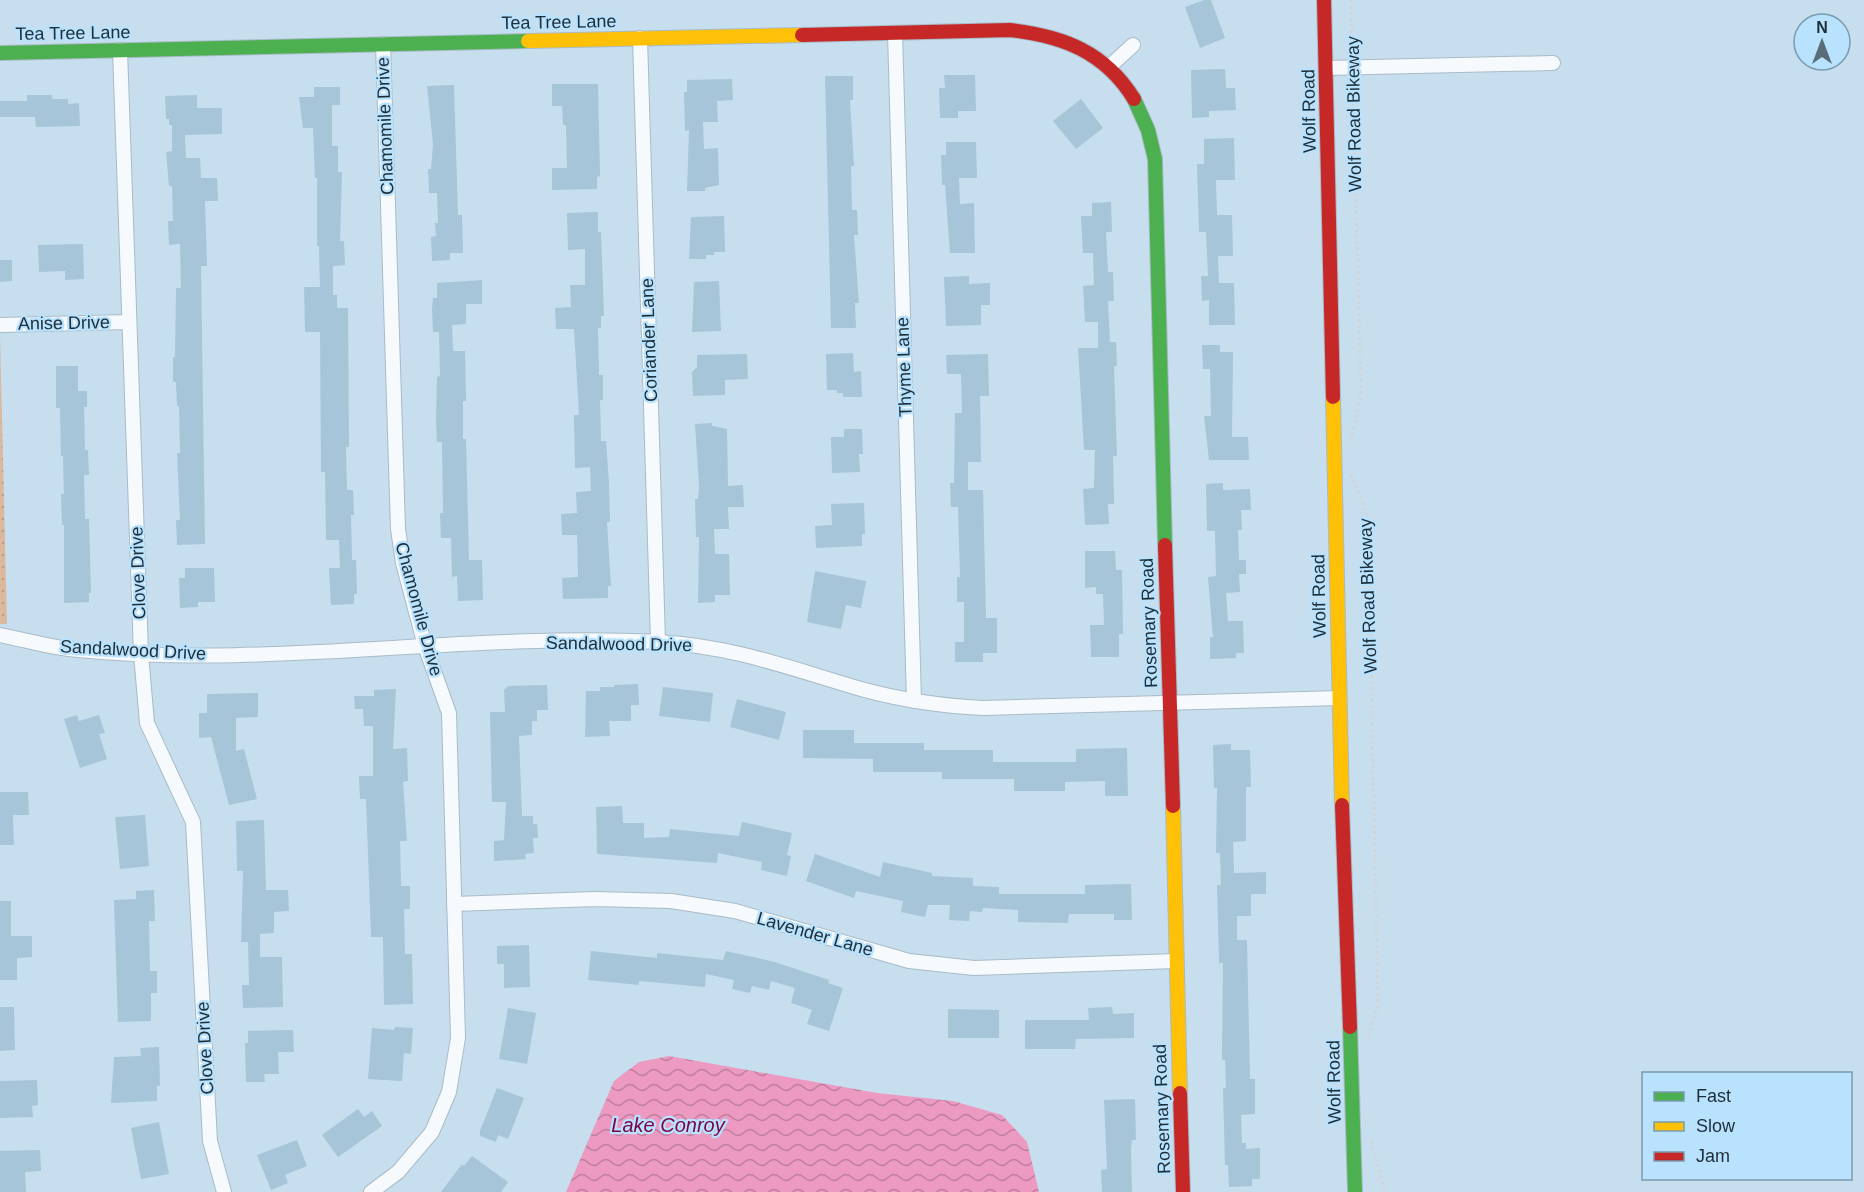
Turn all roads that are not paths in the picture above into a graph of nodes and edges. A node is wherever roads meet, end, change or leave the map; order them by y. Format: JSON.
{"nodes":[{"id":1,"x":1324,"y":0,"type":"edge"},
{"id":2,"x":895,"y":33,"type":"junction"},
{"id":3,"x":640,"y":38,"type":"junction"},
{"id":4,"x":383,"y":44,"type":"junction"},
{"id":5,"x":1133,"y":45,"type":"dead end"},
{"id":6,"x":120,"y":50,"type":"junction"},
{"id":7,"x":0,"y":53,"type":"edge"},
{"id":8,"x":1553,"y":63,"type":"dead end"},
{"id":9,"x":1109,"y":67,"type":"junction"},
{"id":10,"x":1326,"y":68,"type":"junction"},
{"id":11,"x":129,"y":322,"type":"junction"},
{"id":12,"x":0,"y":325,"type":"edge"},
{"id":13,"x":0,"y":635,"type":"edge"},
{"id":14,"x":658,"y":642,"type":"junction"},
{"id":15,"x":425,"y":646,"type":"junction"},
{"id":16,"x":141,"y":654,"type":"junction"},
{"id":17,"x":1339,"y":698,"type":"junction"},
{"id":18,"x":914,"y":701,"type":"junction"},
{"id":19,"x":1169,"y":703,"type":"junction"},
{"id":20,"x":454,"y":904,"type":"junction"},
{"id":21,"x":1176,"y":961,"type":"junction"},
{"id":22,"x":224,"y":1192,"type":"edge"},
{"id":23,"x":371,"y":1192,"type":"edge"},
{"id":24,"x":1183,"y":1192,"type":"edge"},
{"id":25,"x":1355,"y":1192,"type":"edge"}],
"edges":[{"from":1,"to":10,"type":"street","name":"Wolf Road"},
{"from":2,"to":3,"type":"street","name":"Tea Tree Lane"},
{"from":2,"to":9,"type":"street","name":"Tea Tree Lane"},
{"from":2,"to":18,"type":"street","name":"Thyme Lane"},
{"from":3,"to":4,"type":"street","name":"Tea Tree Lane"},
{"from":3,"to":14,"type":"street","name":"Coriander Lane"},
{"from":4,"to":6,"type":"street","name":"Tea Tree Lane"},
{"from":4,"to":15,"type":"street","name":"Chamomile Drive"},
{"from":5,"to":9,"type":"street"},
{"from":6,"to":7,"type":"street","name":"Tea Tree Lane"},
{"from":6,"to":11,"type":"street","name":"Clove Drive"},
{"from":8,"to":10,"type":"street"},
{"from":9,"to":19,"type":"street","name":"Rosemary Road"},
{"from":10,"to":17,"type":"street","name":"Wolf Road"},
{"from":11,"to":12,"type":"street","name":"Anise Drive"},
{"from":11,"to":16,"type":"street","name":"Clove Drive"},
{"from":13,"to":16,"type":"street","name":"Sandalwood Drive"},
{"from":14,"to":15,"type":"street","name":"Sandalwood Drive"},
{"from":14,"to":18,"type":"street","name":"Sandalwood Drive"},
{"from":15,"to":16,"type":"street","name":"Sandalwood Drive"},
{"from":15,"to":20,"type":"street","name":"Chamomile Drive"},
{"from":16,"to":22,"type":"street","name":"Clove Drive"},
{"from":17,"to":19,"type":"street","name":"Sandalwood Drive"},
{"from":17,"to":25,"type":"street","name":"Wolf Road"},
{"from":18,"to":19,"type":"street","name":"Sandalwood Drive"},
{"from":19,"to":21,"type":"street","name":"Rosemary Road"},
{"from":20,"to":21,"type":"street","name":"Lavender Lane"},
{"from":20,"to":23,"type":"street","name":"Chamomile Drive"},
{"from":21,"to":24,"type":"street","name":"Rosemary Road"}]}
